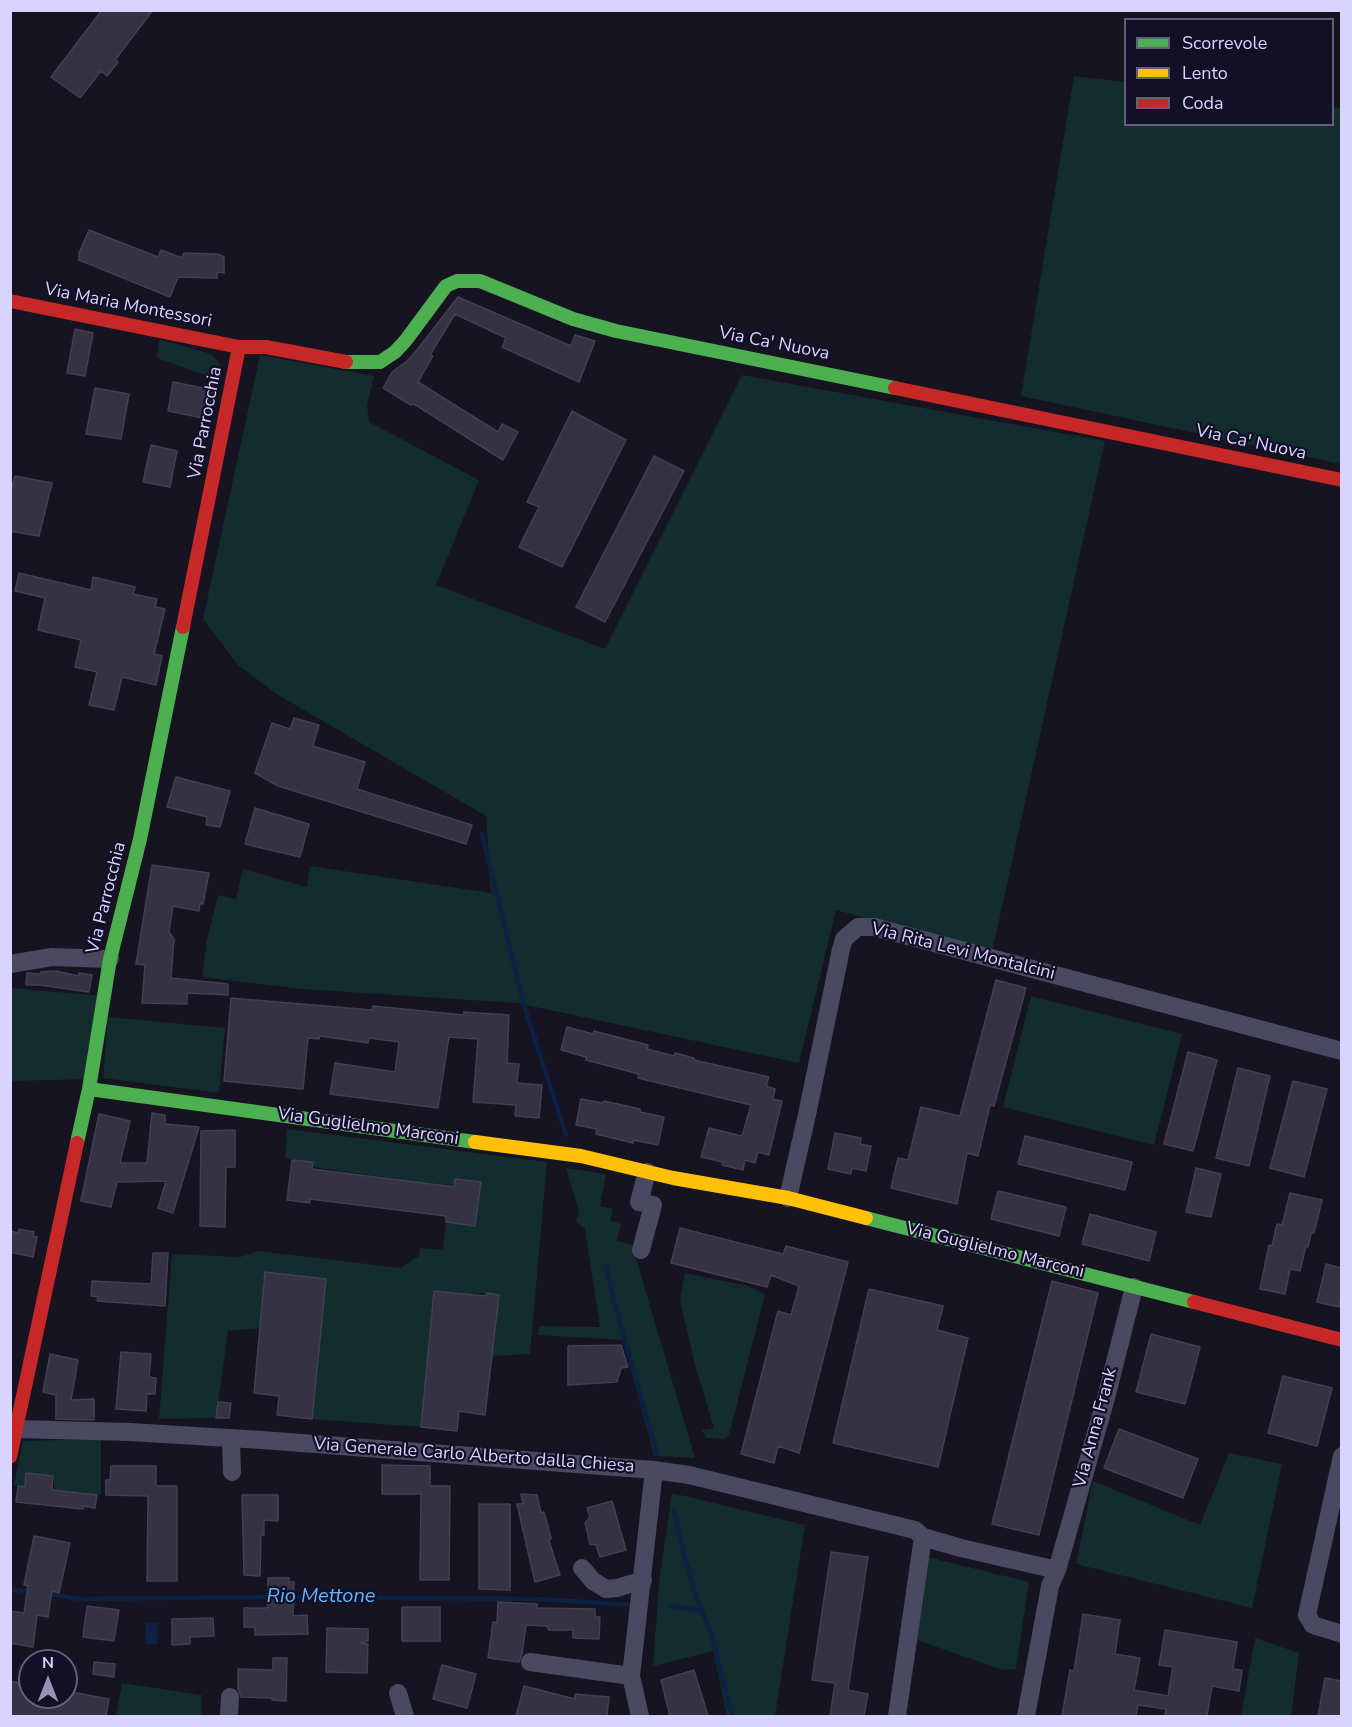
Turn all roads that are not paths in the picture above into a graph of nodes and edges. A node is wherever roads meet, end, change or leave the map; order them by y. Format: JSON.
{"nodes":[{"id":1,"x":10,"y":301,"type":"edge"},
{"id":2,"x":239,"y":346,"type":"junction"},
{"id":3,"x":1341,"y":480,"type":"edge"},
{"id":4,"x":110,"y":959,"type":"junction"},
{"id":5,"x":10,"y":964,"type":"edge"},
{"id":6,"x":1341,"y":1051,"type":"edge"},
{"id":7,"x":89,"y":1089,"type":"junction"},
{"id":8,"x":647,"y":1172,"type":"junction"},
{"id":9,"x":788,"y":1198,"type":"junction"},
{"id":10,"x":641,"y":1250,"type":"dead end"},
{"id":11,"x":1134,"y":1287,"type":"junction"},
{"id":12,"x":1341,"y":1340,"type":"edge"},
{"id":13,"x":18,"y":1379,"type":"edge"},
{"id":14,"x":16,"y":1429,"type":"junction"},
{"id":15,"x":228,"y":1438,"type":"junction"},
{"id":16,"x":1341,"y":1456,"type":"edge"},
{"id":17,"x":10,"y":1457,"type":"edge"},
{"id":18,"x":654,"y":1470,"type":"junction"},
{"id":19,"x":232,"y":1472,"type":"dead end"},
{"id":20,"x":923,"y":1537,"type":"junction"},
{"id":21,"x":582,"y":1568,"type":"dead end"},
{"id":22,"x":1058,"y":1570,"type":"junction"},
{"id":23,"x":643,"y":1580,"type":"junction"},
{"id":24,"x":1341,"y":1634,"type":"edge"},
{"id":25,"x":530,"y":1662,"type":"dead end"},
{"id":26,"x":631,"y":1676,"type":"junction"},
{"id":27,"x":398,"y":1693,"type":"dead end"},
{"id":28,"x":230,"y":1697,"type":"dead end"},
{"id":29,"x":229,"y":1716,"type":"edge"},
{"id":30,"x":405,"y":1716,"type":"edge"},
{"id":31,"x":640,"y":1716,"type":"edge"},
{"id":32,"x":897,"y":1716,"type":"edge"},
{"id":33,"x":1026,"y":1716,"type":"edge"}],
"edges":[{"from":1,"to":2,"type":"street","name":"Via Maria Montessori"},
{"from":2,"to":3,"type":"street","name":"Via Ca' Nuova"},
{"from":2,"to":4,"type":"street","name":"Via Parrocchia"},
{"from":4,"to":5,"type":"street"},
{"from":4,"to":7,"type":"street","name":"Via Parrocchia"},
{"from":6,"to":9,"type":"street","name":"Via Rita Levi Montalcini"},
{"from":7,"to":8,"type":"street","name":"Via Guglielmo Marconi"},
{"from":7,"to":13,"type":"street","name":"Via Parrocchia"},
{"from":8,"to":9,"type":"street","name":"Via Guglielmo Marconi"},
{"from":8,"to":10,"type":"street"},
{"from":9,"to":11,"type":"street","name":"Via Guglielmo Marconi"},
{"from":11,"to":12,"type":"street","name":"Via Guglielmo Marconi"},
{"from":11,"to":22,"type":"street","name":"Via Anna Frank"},
{"from":13,"to":14,"type":"street","name":"Via Parrocchia"},
{"from":14,"to":15,"type":"street","name":"Via Generale Carlo Alberto dalla Chiesa"},
{"from":14,"to":17,"type":"street","name":"Via Parrocchia"},
{"from":15,"to":18,"type":"street","name":"Via Generale Carlo Alberto dalla Chiesa"},
{"from":15,"to":19,"type":"street"},
{"from":16,"to":24,"type":"street"},
{"from":18,"to":20,"type":"street","name":"Via Generale Carlo Alberto dalla Chiesa"},
{"from":18,"to":23,"type":"street"},
{"from":20,"to":22,"type":"street","name":"Via Generale Carlo Alberto dalla Chiesa"},
{"from":20,"to":32,"type":"street"},
{"from":21,"to":23,"type":"street"},
{"from":22,"to":33,"type":"street","name":"Via Anna Frank"},
{"from":23,"to":26,"type":"street"},
{"from":25,"to":26,"type":"street"},
{"from":26,"to":31,"type":"street"},
{"from":27,"to":30,"type":"street"},
{"from":28,"to":29,"type":"street"}]}
